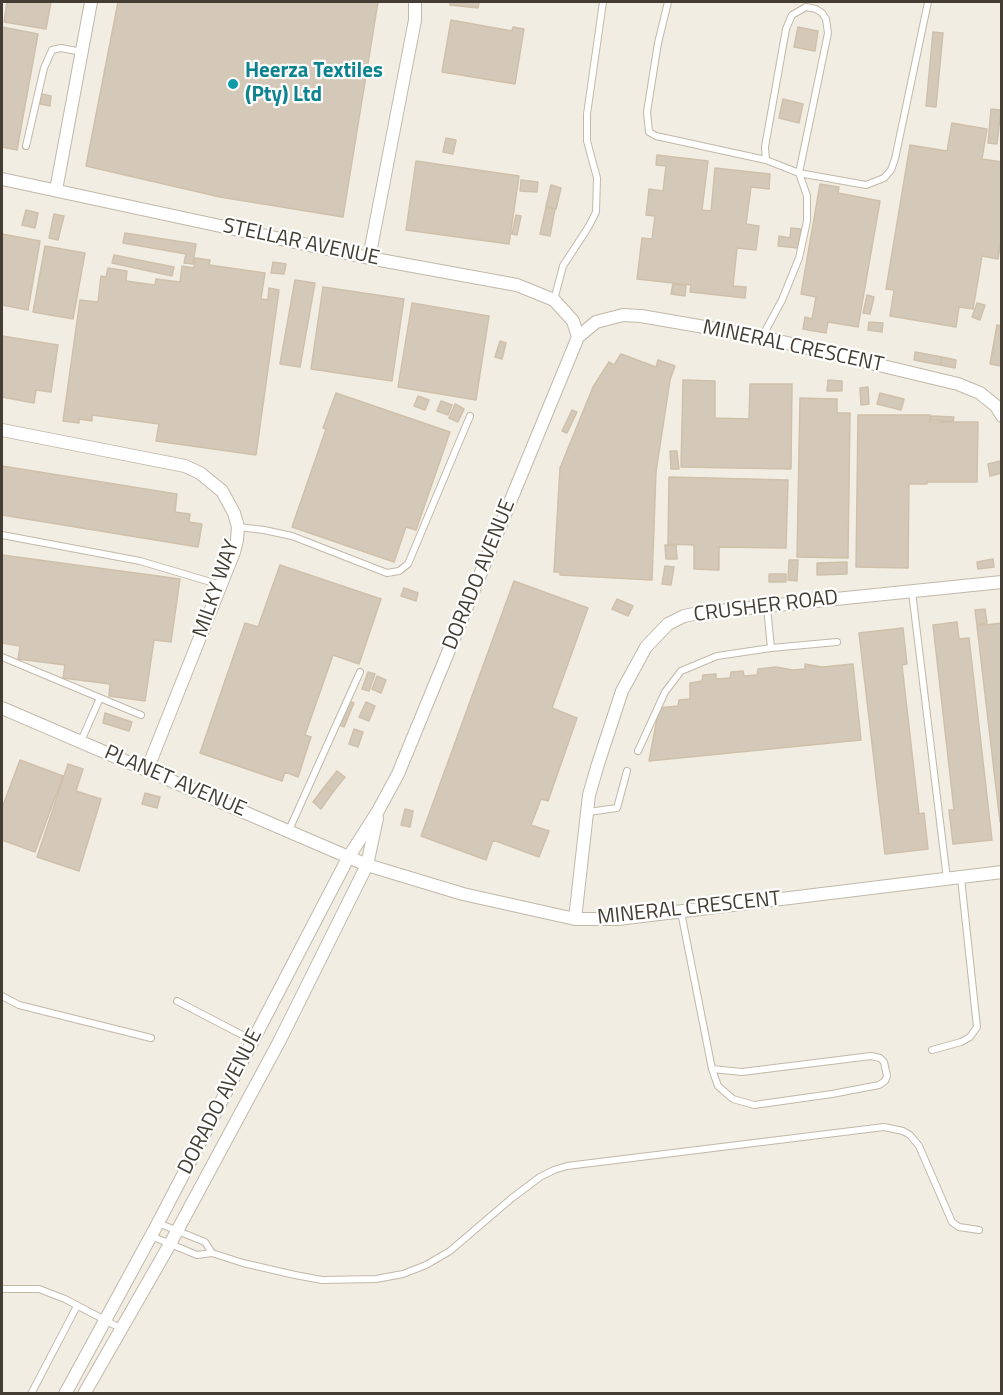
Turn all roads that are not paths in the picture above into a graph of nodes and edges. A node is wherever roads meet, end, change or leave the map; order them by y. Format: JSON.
{"nodes":[{"id":1,"x":91,"y":2,"type":"edge"},
{"id":2,"x":415,"y":2,"type":"edge"},
{"id":3,"x":603,"y":2,"type":"edge"},
{"id":4,"x":668,"y":2,"type":"edge"},
{"id":5,"x":928,"y":2,"type":"edge"},
{"id":6,"x":82,"y":52,"type":"junction"},
{"id":7,"x":26,"y":146,"type":"dead end"},
{"id":8,"x":766,"y":160,"type":"junction"},
{"id":9,"x":799,"y":173,"type":"junction"},
{"id":10,"x":2,"y":179,"type":"edge"},
{"id":11,"x":56,"y":190,"type":"junction"},
{"id":12,"x":369,"y":258,"type":"junction"},
{"id":13,"x":554,"y":300,"type":"junction"},
{"id":14,"x":578,"y":337,"type":"junction"},
{"id":15,"x":762,"y":337,"type":"junction"},
{"id":16,"x":470,"y":416,"type":"dead end"},
{"id":17,"x":1002,"y":416,"type":"edge"},
{"id":18,"x":2,"y":430,"type":"edge"},
{"id":19,"x":238,"y":527,"type":"junction"},
{"id":20,"x":2,"y":535,"type":"edge"},
{"id":21,"x":1002,"y":582,"type":"edge"},
{"id":22,"x":222,"y":585,"type":"junction"},
{"id":23,"x":912,"y":591,"type":"junction"},
{"id":24,"x":767,"y":606,"type":"junction"},
{"id":25,"x":837,"y":642,"type":"dead end"},
{"id":26,"x":771,"y":648,"type":"junction"},
{"id":27,"x":2,"y":657,"type":"edge"},
{"id":28,"x":360,"y":672,"type":"dead end"},
{"id":29,"x":100,"y":698,"type":"junction"},
{"id":30,"x":2,"y":708,"type":"edge"},
{"id":31,"x":141,"y":715,"type":"dead end"},
{"id":32,"x":81,"y":741,"type":"junction"},
{"id":33,"x":638,"y":751,"type":"dead end"},
{"id":34,"x":147,"y":770,"type":"junction"},
{"id":35,"x":627,"y":771,"type":"dead end"},
{"id":36,"x":378,"y":811,"type":"junction"},
{"id":37,"x":587,"y":812,"type":"junction"},
{"id":38,"x":289,"y":830,"type":"junction"},
{"id":39,"x":348,"y":858,"type":"junction"},
{"id":40,"x":368,"y":865,"type":"junction"},
{"id":41,"x":1002,"y":872,"type":"edge"},
{"id":42,"x":961,"y":878,"type":"junction"},
{"id":43,"x":947,"y":880,"type":"junction"},
{"id":44,"x":681,"y":912,"type":"junction"},
{"id":45,"x":575,"y":920,"type":"junction"},
{"id":46,"x":2,"y":996,"type":"edge"},
{"id":47,"x":177,"y":1001,"type":"dead end"},
{"id":48,"x":151,"y":1038,"type":"dead end"},
{"id":49,"x":252,"y":1040,"type":"junction"},
{"id":50,"x":932,"y":1050,"type":"dead end"},
{"id":51,"x":712,"y":1069,"type":"junction"},
{"id":52,"x":158,"y":1223,"type":"junction"},
{"id":53,"x":979,"y":1230,"type":"dead end"},
{"id":54,"x":177,"y":1231,"type":"junction"},
{"id":55,"x":152,"y":1236,"type":"junction"},
{"id":56,"x":170,"y":1244,"type":"junction"},
{"id":57,"x":212,"y":1253,"type":"junction"},
{"id":58,"x":2,"y":1289,"type":"edge"},
{"id":59,"x":77,"y":1306,"type":"junction"},
{"id":60,"x":105,"y":1320,"type":"junction"},
{"id":61,"x":120,"y":1328,"type":"junction"},
{"id":62,"x":31,"y":1394,"type":"edge"},
{"id":63,"x":65,"y":1394,"type":"edge"},
{"id":64,"x":84,"y":1394,"type":"edge"}],
"edges":[{"from":1,"to":6,"type":"street"},
{"from":2,"to":12,"type":"street"},
{"from":3,"to":13,"type":"lane"},
{"from":4,"to":8,"type":"lane"},
{"from":5,"to":9,"type":"lane"},
{"from":6,"to":7,"type":"lane"},
{"from":6,"to":11,"type":"street"},
{"from":8,"to":9,"type":"lane"},
{"from":8,"to":9,"type":"lane"},
{"from":9,"to":15,"type":"lane"},
{"from":10,"to":11,"type":"street","name":"STELLAR AVENUE"},
{"from":11,"to":12,"type":"street","name":"STELLAR AVENUE"},
{"from":12,"to":13,"type":"street","name":"STELLAR AVENUE"},
{"from":13,"to":14,"type":"street","name":"STELLAR AVENUE"},
{"from":14,"to":15,"type":"street","name":"MINERAL CRESCENT"},
{"from":14,"to":36,"type":"street","name":"DORADO AVENUE"},
{"from":15,"to":17,"type":"street","name":"MINERAL CRESCENT"},
{"from":16,"to":19,"type":"lane"},
{"from":18,"to":19,"type":"street","name":"MILKY WAY"},
{"from":19,"to":22,"type":"street","name":"MILKY WAY"},
{"from":20,"to":22,"type":"lane"},
{"from":21,"to":23,"type":"street","name":"CRUSHER ROAD"},
{"from":22,"to":34,"type":"street","name":"MILKY WAY"},
{"from":23,"to":24,"type":"street","name":"CRUSHER ROAD"},
{"from":23,"to":43,"type":"lane"},
{"from":24,"to":26,"type":"lane"},
{"from":24,"to":37,"type":"street","name":"CRUSHER ROAD"},
{"from":25,"to":26,"type":"lane"},
{"from":26,"to":33,"type":"lane"},
{"from":27,"to":29,"type":"lane"},
{"from":28,"to":38,"type":"lane"},
{"from":29,"to":31,"type":"lane"},
{"from":29,"to":32,"type":"lane"},
{"from":30,"to":32,"type":"street","name":"PLANET AVENUE"},
{"from":32,"to":34,"type":"street","name":"PLANET AVENUE"},
{"from":34,"to":38,"type":"street","name":"PLANET AVENUE"},
{"from":35,"to":37,"type":"lane"},
{"from":36,"to":39,"type":"street","name":"DORADO AVENUE"},
{"from":36,"to":40,"type":"street","name":"DORADO AVENUE"},
{"from":37,"to":45,"type":"street","name":"CRUSHER ROAD"},
{"from":38,"to":39,"type":"street","name":"PLANET AVENUE"},
{"from":39,"to":40,"type":"street","name":"MINERAL CRESCENT"},
{"from":39,"to":49,"type":"street","name":"DORADO AVENUE"},
{"from":40,"to":45,"type":"street","name":"MINERAL CRESCENT"},
{"from":40,"to":54,"type":"street","name":"DORADO AVENUE"},
{"from":41,"to":42,"type":"street","name":"MINERAL CRESCENT"},
{"from":42,"to":43,"type":"street","name":"MINERAL CRESCENT"},
{"from":42,"to":50,"type":"lane"},
{"from":43,"to":44,"type":"street","name":"MINERAL CRESCENT"},
{"from":44,"to":45,"type":"street","name":"MINERAL CRESCENT"},
{"from":44,"to":51,"type":"lane"},
{"from":46,"to":48,"type":"lane"},
{"from":47,"to":49,"type":"lane"},
{"from":49,"to":52,"type":"street","name":"DORADO AVENUE"},
{"from":51,"to":51,"type":"lane"},
{"from":52,"to":54,"type":"lane"},
{"from":52,"to":55,"type":"street","name":"DORADO AVENUE"},
{"from":53,"to":57,"type":"lane"},
{"from":54,"to":56,"type":"street","name":"DORADO AVENUE"},
{"from":54,"to":57,"type":"lane"},
{"from":55,"to":56,"type":"lane"},
{"from":55,"to":60,"type":"street","name":"DORADO AVENUE"},
{"from":56,"to":57,"type":"lane"},
{"from":56,"to":61,"type":"street","name":"DORADO AVENUE"},
{"from":58,"to":59,"type":"lane"},
{"from":59,"to":60,"type":"lane"},
{"from":59,"to":62,"type":"lane"},
{"from":60,"to":61,"type":"lane"},
{"from":60,"to":63,"type":"street","name":"DORADO AVENUE"},
{"from":61,"to":64,"type":"street","name":"DORADO AVENUE"}]}
